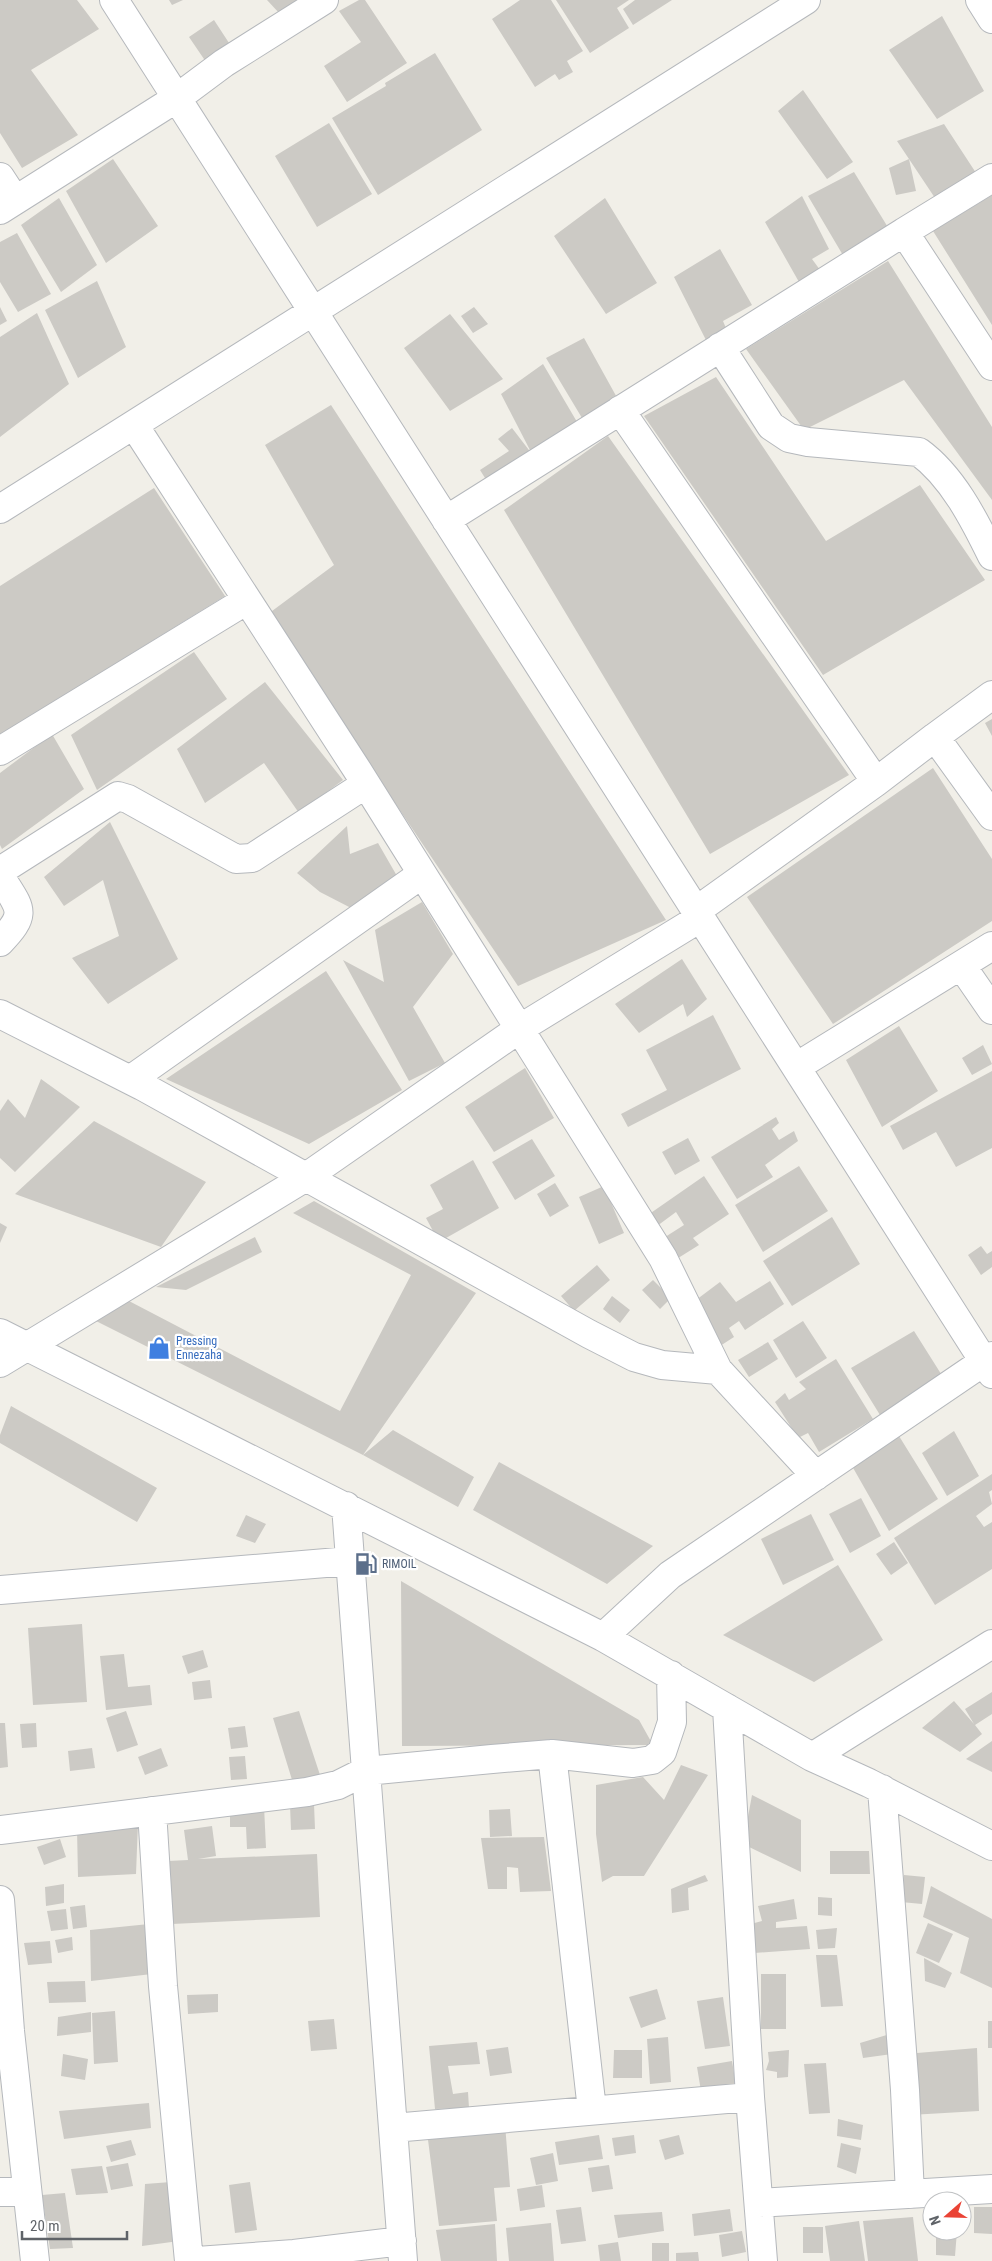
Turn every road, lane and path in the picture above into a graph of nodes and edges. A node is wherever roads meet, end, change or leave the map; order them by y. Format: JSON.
{"nodes":[{"id":1,"x":114,"y":0,"type":"edge"},
{"id":2,"x":324,"y":0,"type":"edge"},
{"id":3,"x":806,"y":0,"type":"edge"},
{"id":4,"x":980,"y":0,"type":"edge"},
{"id":5,"x":992,"y":19,"type":"edge"},
{"id":6,"x":177,"y":98,"type":"junction"},
{"id":7,"x":0,"y":177,"type":"edge"},
{"id":8,"x":992,"y":178,"type":"edge"},
{"id":9,"x":7,"y":205,"type":"edge"},
{"id":10,"x":904,"y":232,"type":"junction"},
{"id":11,"x":313,"y":311,"type":"junction"},
{"id":12,"x":720,"y":347,"type":"junction"},
{"id":13,"x":992,"y":366,"type":"edge"},
{"id":14,"x":620,"y":410,"type":"junction"},
{"id":15,"x":134,"y":425,"type":"junction"},
{"id":16,"x":0,"y":509,"type":"edge"},
{"id":17,"x":446,"y":520,"type":"junction"},
{"id":18,"x":992,"y":556,"type":"edge"},
{"id":19,"x":247,"y":600,"type":"junction"},
{"id":20,"x":992,"y":695,"type":"edge"},
{"id":21,"x":936,"y":737,"type":"junction"},
{"id":22,"x":0,"y":751,"type":"edge"},
{"id":23,"x":876,"y":782,"type":"junction"},
{"id":24,"x":366,"y":784,"type":"junction"},
{"id":25,"x":992,"y":816,"type":"edge"},
{"id":26,"x":0,"y":871,"type":"edge"},
{"id":27,"x":422,"y":874,"type":"junction"},
{"id":28,"x":0,"y":876,"type":"edge"},
{"id":29,"x":698,"y":914,"type":"junction"},
{"id":30,"x":0,"y":942,"type":"edge"},
{"id":31,"x":992,"y":946,"type":"edge"},
{"id":32,"x":961,"y":965,"type":"junction"},
{"id":33,"x":992,"y":1010,"type":"edge"},
{"id":34,"x":0,"y":1014,"type":"edge"},
{"id":35,"x":519,"y":1029,"type":"junction"},
{"id":36,"x":796,"y":1067,"type":"junction"},
{"id":37,"x":130,"y":1080,"type":"junction"},
{"id":38,"x":306,"y":1177,"type":"junction"},
{"id":39,"x":0,"y":1333,"type":"edge"},
{"id":40,"x":28,"y":1347,"type":"junction"},
{"id":41,"x":0,"y":1363,"type":"edge"},
{"id":42,"x":989,"y":1364,"type":"edge"},
{"id":43,"x":718,"y":1370,"type":"junction"},
{"id":44,"x":816,"y":1476,"type":"junction"},
{"id":45,"x":346,"y":1506,"type":"junction"},
{"id":46,"x":350,"y":1561,"type":"junction"},
{"id":47,"x":0,"y":1590,"type":"edge"},
{"id":48,"x":603,"y":1637,"type":"junction"},
{"id":49,"x":992,"y":1644,"type":"edge"},
{"id":50,"x":671,"y":1675,"type":"junction"},
{"id":51,"x":727,"y":1708,"type":"junction"},
{"id":52,"x":552,"y":1754,"type":"junction"},
{"id":53,"x":812,"y":1758,"type":"junction"},
{"id":54,"x":366,"y":1771,"type":"junction"},
{"id":55,"x":882,"y":1789,"type":"junction"},
{"id":56,"x":152,"y":1811,"type":"junction"},
{"id":57,"x":0,"y":1830,"type":"edge"},
{"id":58,"x":992,"y":1846,"type":"edge"},
{"id":59,"x":0,"y":1900,"type":"edge"},
{"id":60,"x":750,"y":2097,"type":"junction"},
{"id":61,"x":592,"y":2110,"type":"junction"},
{"id":62,"x":393,"y":2128,"type":"junction"},
{"id":63,"x":992,"y":2190,"type":"edge"},
{"id":64,"x":0,"y":2192,"type":"edge"},
{"id":65,"x":27,"y":2192,"type":"junction"},
{"id":66,"x":910,"y":2194,"type":"junction"},
{"id":67,"x":758,"y":2203,"type":"junction"},
{"id":68,"x":403,"y":2251,"type":"edge"},
{"id":69,"x":35,"y":2261,"type":"edge"},
{"id":70,"x":189,"y":2261,"type":"edge"},
{"id":71,"x":197,"y":2261,"type":"edge"},
{"id":72,"x":763,"y":2261,"type":"edge"}],
"edges":[{"from":1,"to":6,"type":"street"},
{"from":2,"to":6,"type":"street"},
{"from":3,"to":11,"type":"street"},
{"from":4,"to":5,"type":"street"},
{"from":6,"to":9,"type":"street"},
{"from":6,"to":11,"type":"street"},
{"from":7,"to":9,"type":"street"},
{"from":8,"to":10,"type":"street"},
{"from":10,"to":12,"type":"street"},
{"from":10,"to":13,"type":"street"},
{"from":11,"to":15,"type":"street"},
{"from":11,"to":17,"type":"street"},
{"from":12,"to":14,"type":"street"},
{"from":12,"to":18,"type":"street"},
{"from":14,"to":17,"type":"street"},
{"from":14,"to":23,"type":"street"},
{"from":15,"to":16,"type":"street"},
{"from":15,"to":19,"type":"street"},
{"from":17,"to":29,"type":"street"},
{"from":19,"to":22,"type":"street"},
{"from":19,"to":24,"type":"street"},
{"from":20,"to":21,"type":"street"},
{"from":21,"to":23,"type":"street"},
{"from":21,"to":25,"type":"street"},
{"from":23,"to":29,"type":"street"},
{"from":24,"to":26,"type":"street"},
{"from":24,"to":27,"type":"street"},
{"from":27,"to":35,"type":"street"},
{"from":27,"to":37,"type":"street"},
{"from":28,"to":30,"type":"street"},
{"from":29,"to":35,"type":"street"},
{"from":29,"to":36,"type":"street"},
{"from":31,"to":32,"type":"street"},
{"from":32,"to":33,"type":"street"},
{"from":32,"to":36,"type":"street"},
{"from":34,"to":37,"type":"street"},
{"from":35,"to":38,"type":"street"},
{"from":35,"to":43,"type":"street"},
{"from":36,"to":42,"type":"street"},
{"from":37,"to":38,"type":"street"},
{"from":38,"to":40,"type":"street"},
{"from":38,"to":43,"type":"street"},
{"from":39,"to":40,"type":"street"},
{"from":40,"to":41,"type":"street"},
{"from":40,"to":45,"type":"street"},
{"from":42,"to":44,"type":"street"},
{"from":43,"to":44,"type":"street"},
{"from":44,"to":48,"type":"street"},
{"from":45,"to":46,"type":"street"},
{"from":45,"to":48,"type":"street"},
{"from":46,"to":47,"type":"street"},
{"from":46,"to":54,"type":"street"},
{"from":48,"to":50,"type":"street"},
{"from":49,"to":53,"type":"street"},
{"from":50,"to":51,"type":"street"},
{"from":50,"to":52,"type":"street"},
{"from":51,"to":53,"type":"street"},
{"from":51,"to":60,"type":"street"},
{"from":52,"to":54,"type":"street"},
{"from":52,"to":61,"type":"street"},
{"from":53,"to":55,"type":"street"},
{"from":54,"to":56,"type":"street"},
{"from":54,"to":62,"type":"street"},
{"from":55,"to":58,"type":"street"},
{"from":55,"to":66,"type":"street"},
{"from":56,"to":57,"type":"street"},
{"from":56,"to":70,"type":"street"},
{"from":59,"to":65,"type":"street"},
{"from":60,"to":61,"type":"street"},
{"from":60,"to":67,"type":"street"},
{"from":61,"to":62,"type":"street"},
{"from":62,"to":68,"type":"street"},
{"from":63,"to":66,"type":"street"},
{"from":64,"to":65,"type":"street"},
{"from":65,"to":69,"type":"street"},
{"from":66,"to":67,"type":"street"},
{"from":67,"to":72,"type":"street"},
{"from":68,"to":71,"type":"street"}]}
